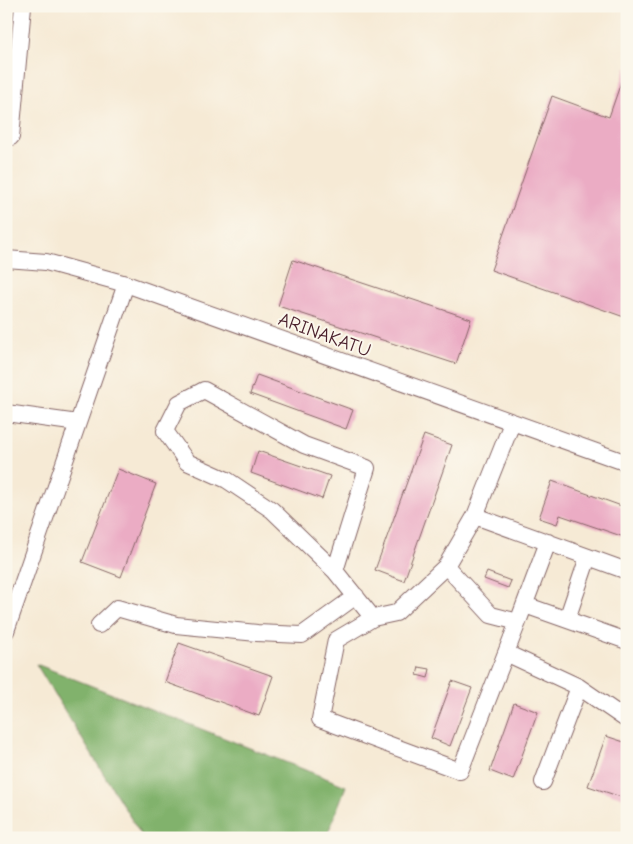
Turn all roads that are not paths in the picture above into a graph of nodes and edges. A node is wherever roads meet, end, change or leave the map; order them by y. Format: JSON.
{"nodes":[{"id":1,"x":23,"y":6,"type":"edge"},
{"id":2,"x":6,"y":136,"type":"edge"},
{"id":3,"x":6,"y":259,"type":"edge"},
{"id":4,"x":126,"y":284,"type":"junction"},
{"id":5,"x":6,"y":412,"type":"edge"},
{"id":6,"x":78,"y":423,"type":"junction"},
{"id":7,"x":512,"y":423,"type":"junction"},
{"id":8,"x":627,"y":464,"type":"edge"},
{"id":9,"x":475,"y":516,"type":"junction"},
{"id":10,"x":548,"y":542,"type":"junction"},
{"id":11,"x":588,"y":557,"type":"junction"},
{"id":12,"x":446,"y":566,"type":"junction"},
{"id":13,"x":335,"y":571,"type":"junction"},
{"id":14,"x":627,"y":571,"type":"edge"},
{"id":15,"x":356,"y":596,"type":"junction"},
{"id":16,"x":525,"y":605,"type":"junction"},
{"id":17,"x":373,"y":618,"type":"junction"},
{"id":18,"x":566,"y":620,"type":"junction"},
{"id":19,"x":518,"y":622,"type":"junction"},
{"id":20,"x":99,"y":625,"type":"dead end"},
{"id":21,"x":6,"y":631,"type":"edge"},
{"id":22,"x":627,"y":641,"type":"edge"},
{"id":23,"x":506,"y":654,"type":"junction"},
{"id":24,"x":579,"y":687,"type":"junction"},
{"id":25,"x":627,"y":720,"type":"edge"},
{"id":26,"x":543,"y":782,"type":"dead end"}],
"edges":[{"from":1,"to":2,"type":"street"},
{"from":3,"to":4,"type":"street","name":"ARINAKATU"},
{"from":4,"to":6,"type":"street"},
{"from":4,"to":7,"type":"street","name":"ARINAKATU"},
{"from":5,"to":6,"type":"street"},
{"from":6,"to":21,"type":"street"},
{"from":7,"to":8,"type":"street","name":"ARINAKATU"},
{"from":7,"to":9,"type":"street"},
{"from":9,"to":10,"type":"street"},
{"from":9,"to":12,"type":"street"},
{"from":10,"to":11,"type":"street"},
{"from":10,"to":16,"type":"street"},
{"from":11,"to":14,"type":"street"},
{"from":11,"to":18,"type":"street"},
{"from":12,"to":17,"type":"street"},
{"from":12,"to":19,"type":"street"},
{"from":13,"to":13,"type":"street"},
{"from":13,"to":15,"type":"street"},
{"from":15,"to":17,"type":"street"},
{"from":15,"to":20,"type":"street"},
{"from":16,"to":18,"type":"street"},
{"from":16,"to":19,"type":"street"},
{"from":17,"to":23,"type":"street"},
{"from":18,"to":22,"type":"street"},
{"from":19,"to":23,"type":"street"},
{"from":23,"to":24,"type":"street"},
{"from":24,"to":25,"type":"street"},
{"from":24,"to":26,"type":"street"}]}
